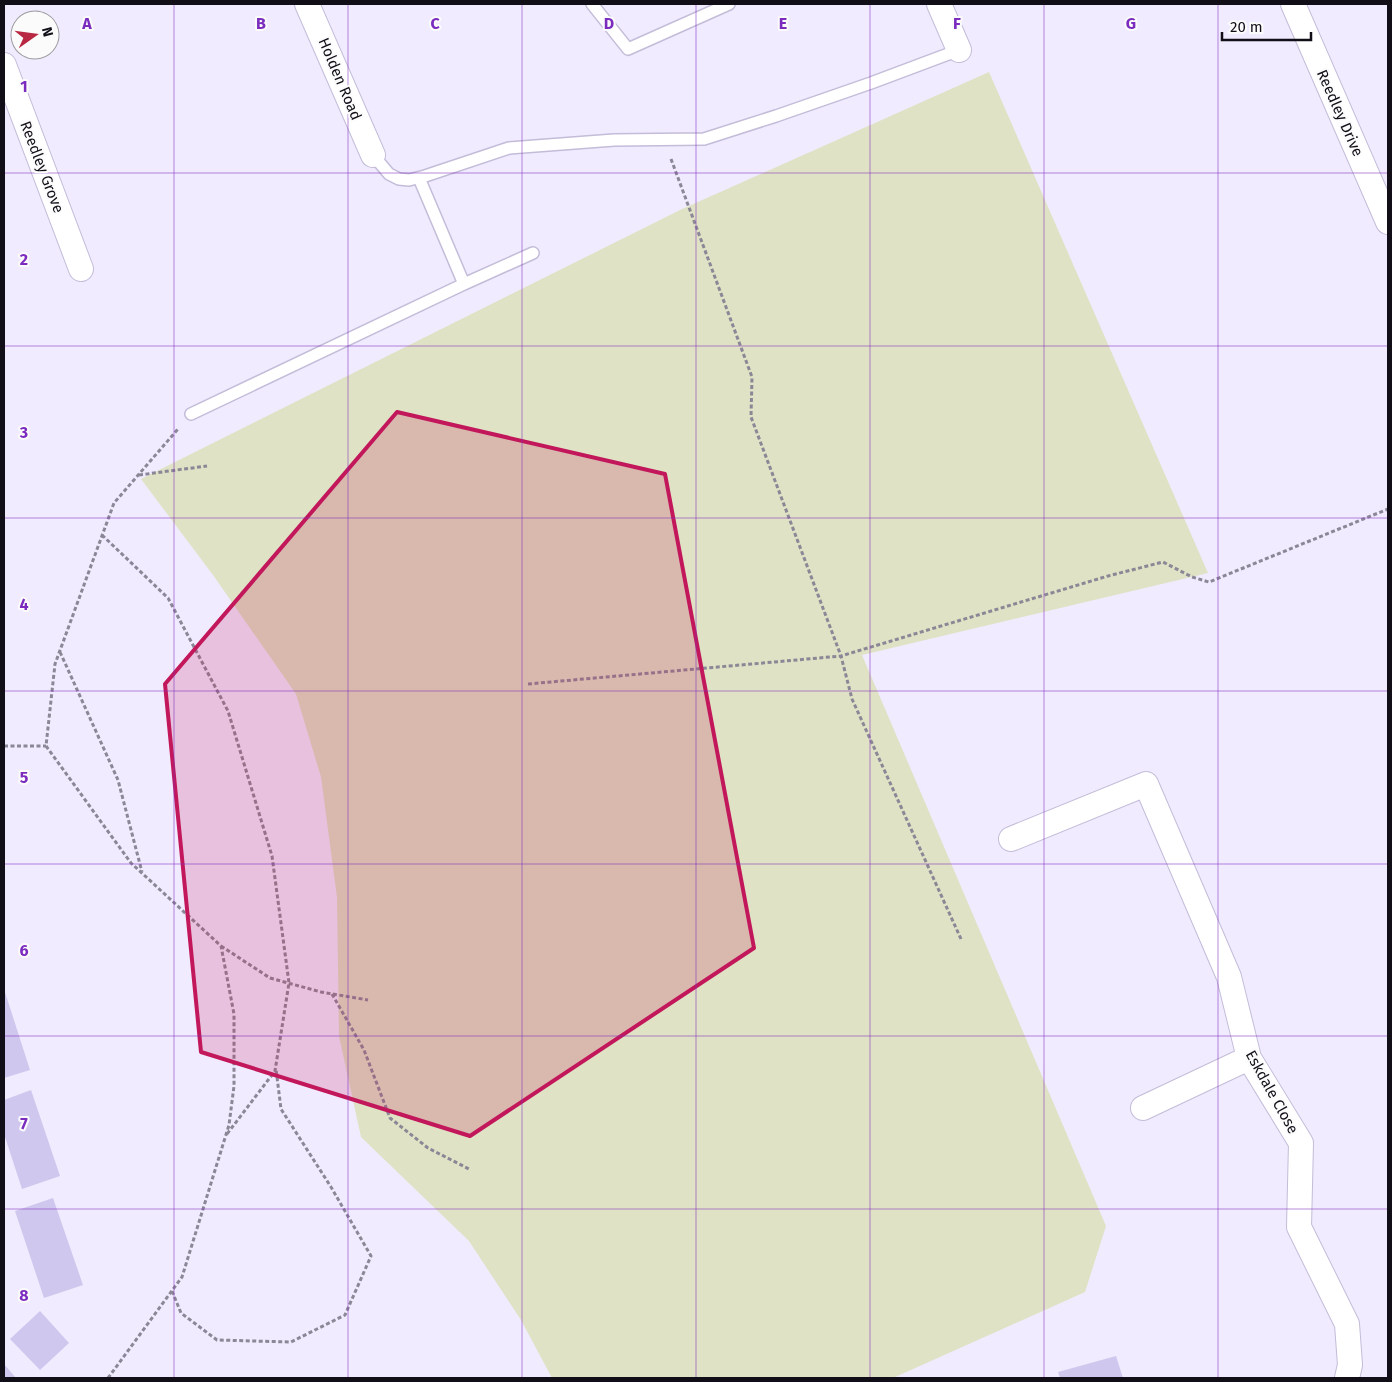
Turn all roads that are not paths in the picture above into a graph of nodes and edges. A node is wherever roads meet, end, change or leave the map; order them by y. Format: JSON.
{"nodes":[{"id":1,"x":307,"y":4,"type":"edge"},
{"id":2,"x":729,"y":4,"type":"edge"},
{"id":3,"x":939,"y":4,"type":"edge"},
{"id":4,"x":1293,"y":4,"type":"edge"},
{"id":5,"x":594,"y":5,"type":"edge"},
{"id":6,"x":958,"y":50,"type":"joint"},
{"id":7,"x":4,"y":65,"type":"edge"},
{"id":8,"x":373,"y":155,"type":"joint"},
{"id":9,"x":419,"y":178,"type":"junction"},
{"id":10,"x":1388,"y":222,"type":"edge"},
{"id":11,"x":533,"y":253,"type":"dead end"},
{"id":12,"x":81,"y":269,"type":"dead end"},
{"id":13,"x":464,"y":284,"type":"junction"},
{"id":14,"x":191,"y":414,"type":"road end"},
{"id":15,"x":1011,"y":839,"type":"dead end"},
{"id":16,"x":1250,"y":1058,"type":"junction"},
{"id":17,"x":1143,"y":1108,"type":"dead end"},
{"id":18,"x":1347,"y":1378,"type":"edge"}],
"edges":[{"from":1,"to":8,"type":"street","name":"Holden Road"},
{"from":2,"to":5,"type":"lane"},
{"from":3,"to":6,"type":"street"},
{"from":4,"to":10,"type":"street","name":"Reedley Drive"},
{"from":6,"to":9,"type":"lane"},
{"from":7,"to":12,"type":"street","name":"Reedley Grove"},
{"from":8,"to":9,"type":"lane"},
{"from":9,"to":13,"type":"lane"},
{"from":11,"to":13,"type":"lane"},
{"from":13,"to":14,"type":"lane"},
{"from":15,"to":16,"type":"street","name":"Eskdale Close"},
{"from":16,"to":17,"type":"street"},
{"from":16,"to":18,"type":"street","name":"Eskdale Close"}]}
